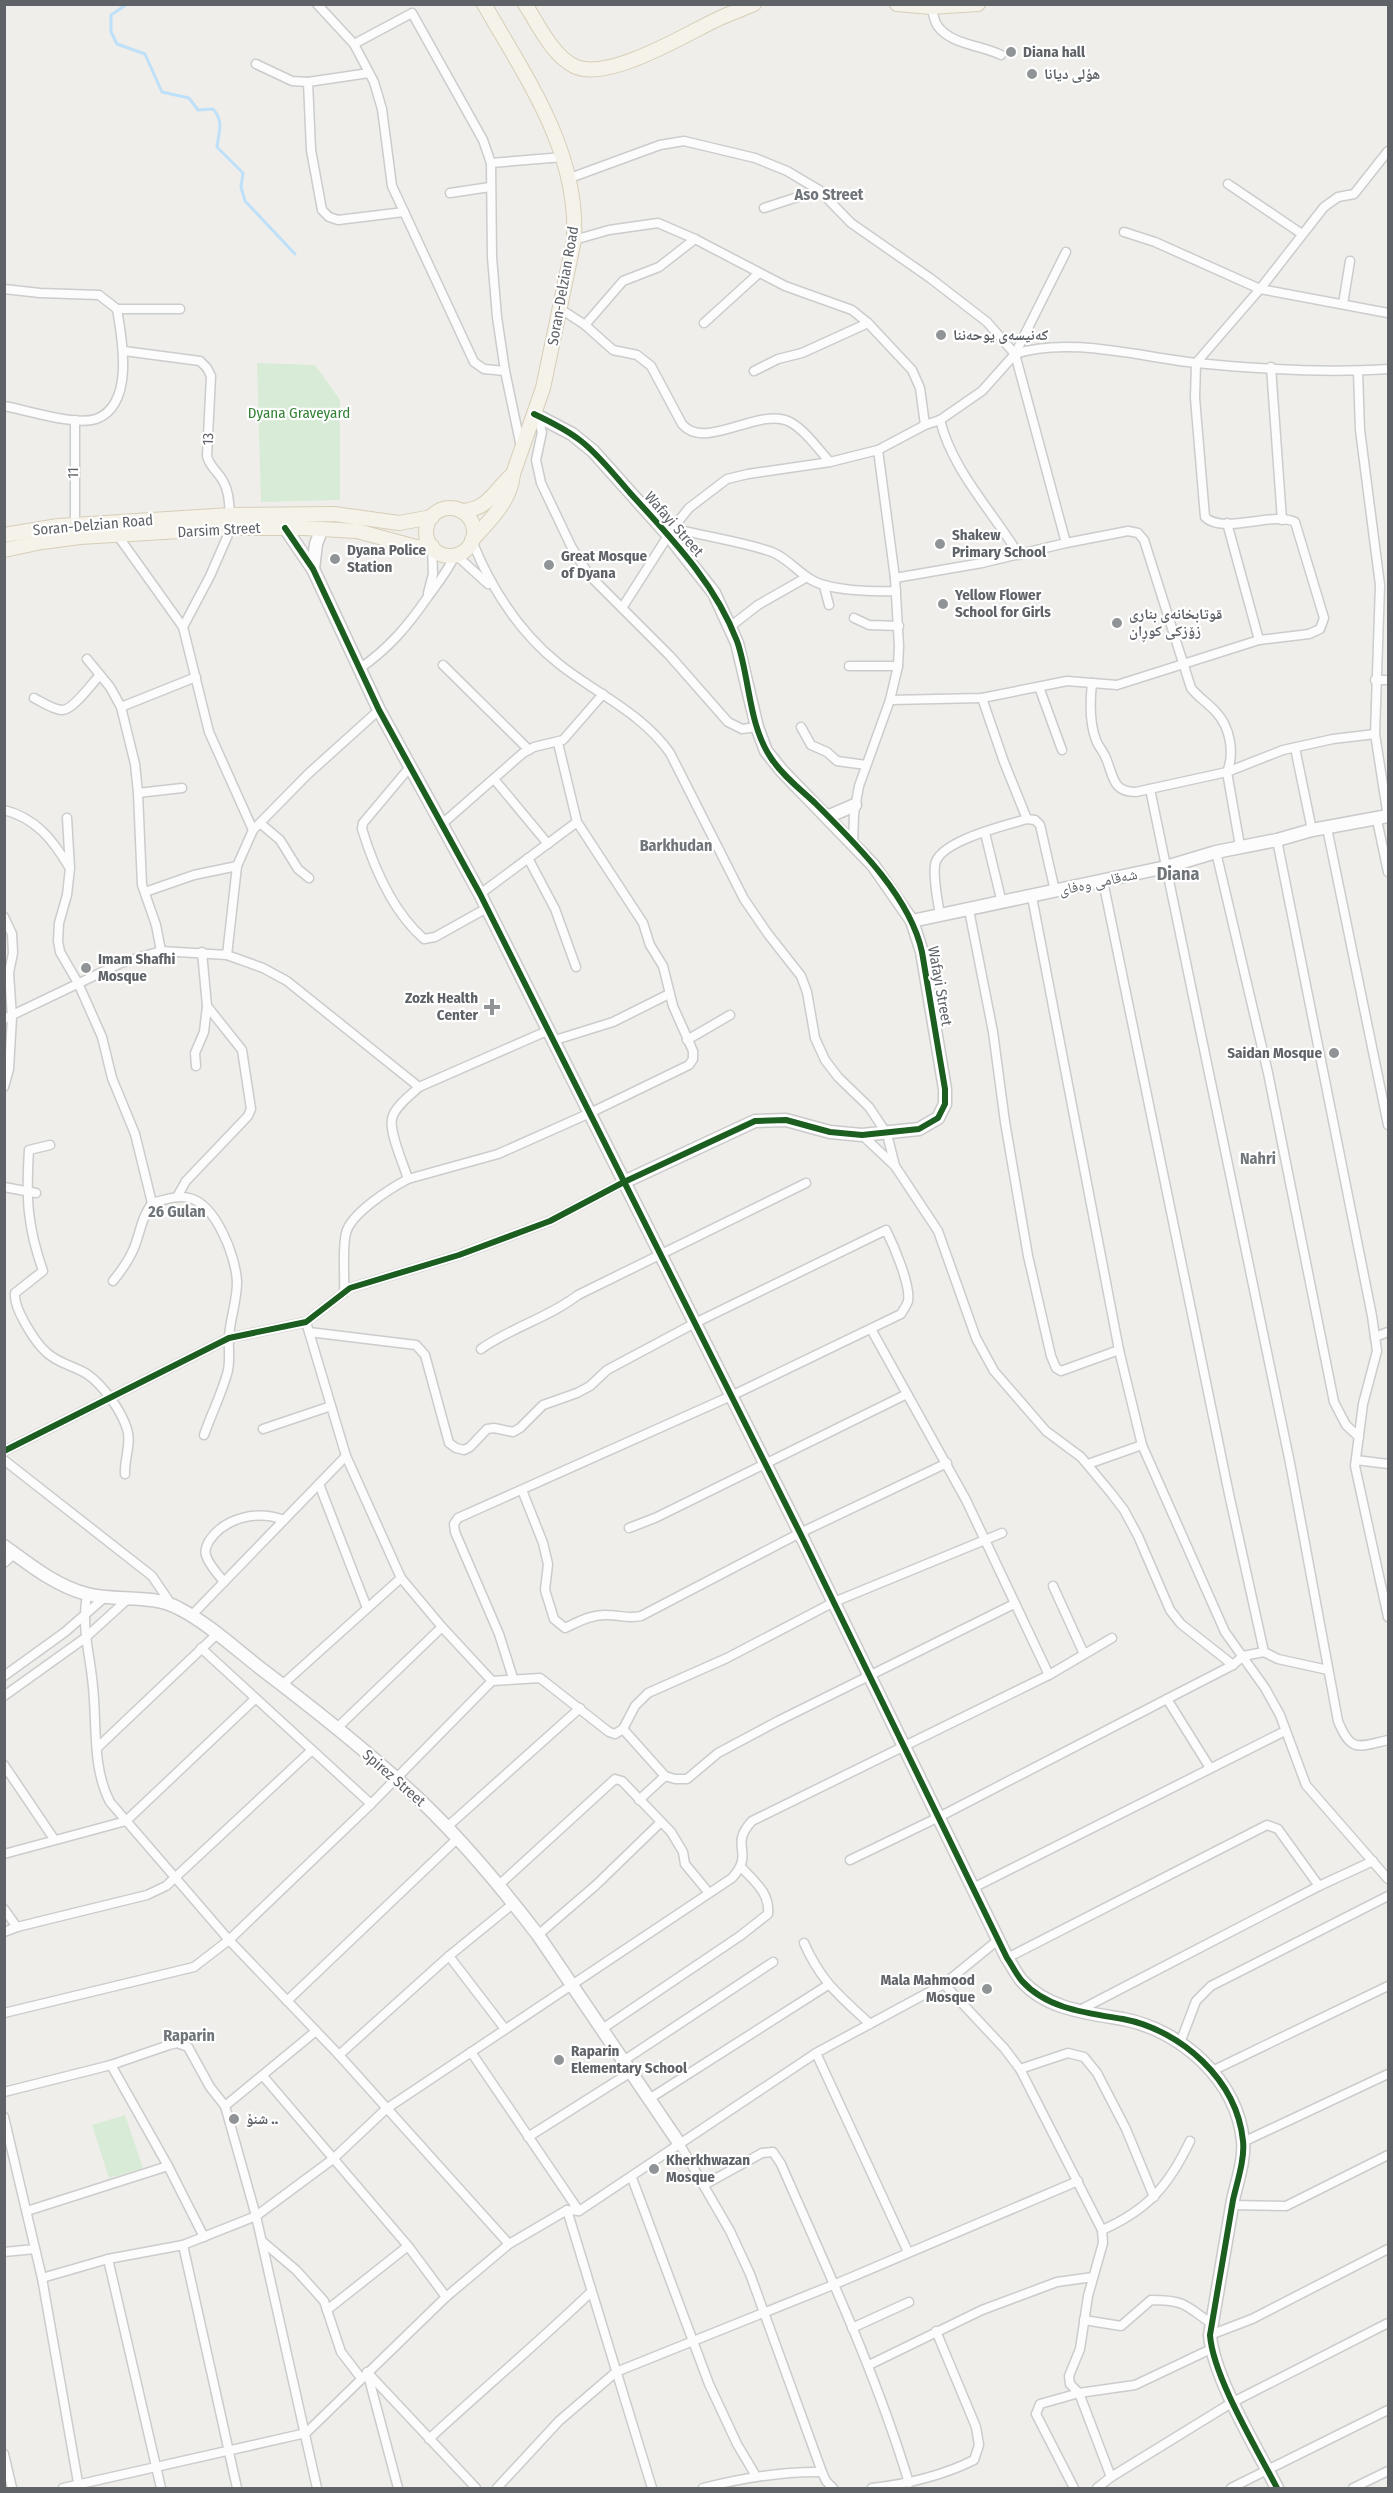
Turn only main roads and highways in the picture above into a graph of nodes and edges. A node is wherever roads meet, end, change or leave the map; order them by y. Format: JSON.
{"nodes":[{"id":1,"x":484,"y":4,"type":"edge"},
{"id":2,"x":525,"y":4,"type":"edge"},
{"id":3,"x":754,"y":4,"type":"edge"},
{"id":4,"x":897,"y":4,"type":"edge"},
{"id":5,"x":978,"y":4,"type":"edge"},
{"id":6,"x":513,"y":474,"type":"junction"},
{"id":7,"x":460,"y":511,"type":"junction"},
{"id":8,"x":432,"y":517,"type":"junction"},
{"id":9,"x":231,"y":521,"type":"junction"},
{"id":10,"x":4,"y":535,"type":"edge"},
{"id":11,"x":472,"y":541,"type":"junction"},
{"id":12,"x":432,"y":546,"type":"junction"},
{"id":13,"x":4,"y":550,"type":"edge"}],
"edges":[{"from":1,"to":6,"type":"main road","name":"Soran-Delzian Road"},
{"from":2,"to":3,"type":"main road"},
{"from":4,"to":5,"type":"main road"},
{"from":6,"to":7,"type":"main road","name":"Soran-Delzian Road"},
{"from":6,"to":11,"type":"main road","name":"Soran-Delzian Road"},
{"from":7,"to":8,"type":"main road"},
{"from":7,"to":11,"type":"main road"},
{"from":8,"to":9,"type":"main road","name":"Soran-Delzian Road"},
{"from":8,"to":12,"type":"main road"},
{"from":9,"to":10,"type":"main road","name":"Soran-Delzian Road"},
{"from":9,"to":12,"type":"main road","name":"Darsim Street"},
{"from":9,"to":13,"type":"main road","name":"Darsim Street"},
{"from":11,"to":12,"type":"main road"}]}
